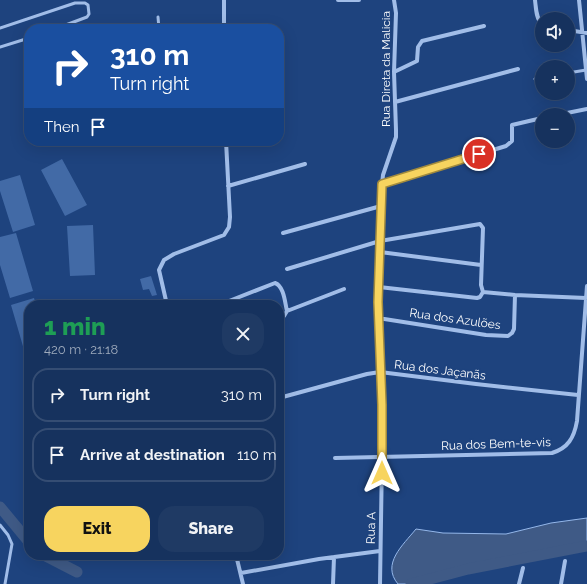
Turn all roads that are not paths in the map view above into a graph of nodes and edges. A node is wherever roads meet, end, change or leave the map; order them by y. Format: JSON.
{"nodes":[{"id":1,"x":224,"y":0,"type":"edge"},
{"id":2,"x":338,"y":0,"type":"edge"},
{"id":3,"x":359,"y":0,"type":"edge"},
{"id":4,"x":394,"y":0,"type":"edge"},
{"id":5,"x":535,"y":0,"type":"edge"},
{"id":6,"x":579,"y":0,"type":"edge"},
{"id":7,"x":537,"y":12,"type":"edge"},
{"id":8,"x":158,"y":17,"type":"dead end"},
{"id":9,"x":68,"y":24,"type":"edge"},
{"id":10,"x":159,"y":24,"type":"edge"},
{"id":11,"x":224,"y":24,"type":"edge"},
{"id":12,"x":484,"y":26,"type":"dead end"},
{"id":13,"x":0,"y":28,"type":"edge"},
{"id":14,"x":584,"y":32,"type":"edge"},
{"id":15,"x":24,"y":40,"type":"edge"},
{"id":16,"x":0,"y":47,"type":"edge"},
{"id":17,"x":518,"y":69,"type":"dead end"},
{"id":18,"x":586,"y":70,"type":"junction"},
{"id":19,"x":394,"y":72,"type":"junction"},
{"id":20,"x":575,"y":72,"type":"edge"},
{"id":21,"x":587,"y":79,"type":"edge"},
{"id":22,"x":395,"y":102,"type":"junction"},
{"id":23,"x":587,"y":109,"type":"edge"},
{"id":24,"x":575,"y":111,"type":"edge"},
{"id":25,"x":535,"y":120,"type":"edge"},
{"id":26,"x":226,"y":146,"type":"edge"},
{"id":27,"x":306,"y":164,"type":"dead end"},
{"id":28,"x":382,"y":184,"type":"junction"},
{"id":29,"x":228,"y":186,"type":"junction"},
{"id":30,"x":381,"y":206,"type":"junction"},
{"id":31,"x":283,"y":233,"type":"dead end"},
{"id":32,"x":380,"y":241,"type":"junction"},
{"id":33,"x":380,"y":252,"type":"junction"},
{"id":34,"x":481,"y":266,"type":"junction"},
{"id":35,"x":288,"y":269,"type":"dead end"},
{"id":36,"x":379,"y":286,"type":"junction"},
{"id":37,"x":587,"y":286,"type":"edge"},
{"id":38,"x":344,"y":289,"type":"dead end"},
{"id":39,"x":483,"y":292,"type":"junction"},
{"id":40,"x":516,"y":295,"type":"junction"},
{"id":41,"x":586,"y":298,"type":"junction"},
{"id":42,"x":166,"y":300,"type":"edge"},
{"id":43,"x":232,"y":300,"type":"edge"},
{"id":44,"x":284,"y":300,"type":"edge"},
{"id":45,"x":284,"y":300,"type":"edge"},
{"id":46,"x":287,"y":311,"type":"junction"},
{"id":47,"x":284,"y":316,"type":"edge"},
{"id":48,"x":378,"y":318,"type":"junction"},
{"id":49,"x":581,"y":364,"type":"junction"},
{"id":50,"x":587,"y":365,"type":"edge"},
{"id":51,"x":380,"y":372,"type":"junction"},
{"id":52,"x":578,"y":395,"type":"junction"},
{"id":53,"x":284,"y":397,"type":"edge"},
{"id":54,"x":335,"y":458,"type":"dead end"},
{"id":55,"x":382,"y":458,"type":"junction"},
{"id":56,"x":0,"y":525,"type":"edge"},
{"id":57,"x":380,"y":551,"type":"junction"},
{"id":58,"x":334,"y":557,"type":"junction"},
{"id":59,"x":237,"y":560,"type":"edge"},
{"id":60,"x":565,"y":561,"type":"dead end"},
{"id":61,"x":523,"y":568,"type":"dead end"},
{"id":62,"x":241,"y":572,"type":"junction"},
{"id":63,"x":5,"y":584,"type":"edge"},
{"id":64,"x":243,"y":584,"type":"edge"},
{"id":65,"x":333,"y":584,"type":"edge"},
{"id":66,"x":380,"y":584,"type":"edge"},
{"id":67,"x":519,"y":584,"type":"edge"},
{"id":68,"x":561,"y":584,"type":"edge"}],
"edges":[{"from":1,"to":11,"type":"street"},
{"from":2,"to":3,"type":"street"},
{"from":4,"to":19,"type":"street","name":"Rua Direta da Malicia"},
{"from":5,"to":7,"type":"street"},
{"from":6,"to":14,"type":"street"},
{"from":8,"to":10,"type":"lane"},
{"from":9,"to":13,"type":"lane"},
{"from":12,"to":19,"type":"street"},
{"from":14,"to":18,"type":"street"},
{"from":15,"to":16,"type":"lane"},
{"from":17,"to":22,"type":"street"},
{"from":18,"to":20,"type":"lane"},
{"from":18,"to":21,"type":"street"},
{"from":19,"to":22,"type":"street","name":"Rua Direta da Malicia"},
{"from":22,"to":28,"type":"street","name":"Rua Direta da Malicia"},
{"from":23,"to":24,"type":"street"},
{"from":25,"to":28,"type":"street"},
{"from":26,"to":29,"type":"street"},
{"from":27,"to":29,"type":"street"},
{"from":28,"to":30,"type":"street","name":"Rua A"},
{"from":29,"to":42,"type":"street"},
{"from":30,"to":31,"type":"street"},
{"from":30,"to":32,"type":"street","name":"Rua A"},
{"from":32,"to":33,"type":"street","name":"Rua A"},
{"from":32,"to":34,"type":"street"},
{"from":32,"to":35,"type":"street"},
{"from":33,"to":34,"type":"street"},
{"from":33,"to":36,"type":"street","name":"Rua A"},
{"from":34,"to":39,"type":"street"},
{"from":36,"to":39,"type":"street"},
{"from":36,"to":48,"type":"street","name":"Rua A"},
{"from":37,"to":41,"type":"street","name":"Rua dos Bem-te-vis"},
{"from":38,"to":46,"type":"street"},
{"from":39,"to":40,"type":"street"},
{"from":40,"to":41,"type":"street"},
{"from":40,"to":48,"type":"street","name":"Rua dos Azulões"},
{"from":41,"to":49,"type":"street","name":"Rua dos Bem-te-vis"},
{"from":43,"to":44,"type":"street"},
{"from":45,"to":46,"type":"street"},
{"from":46,"to":47,"type":"street"},
{"from":48,"to":51,"type":"street","name":"Rua A"},
{"from":49,"to":50,"type":"street"},
{"from":49,"to":52,"type":"street","name":"Rua dos Bem-te-vis"},
{"from":51,"to":52,"type":"street","name":"Rua dos Jaçanãs"},
{"from":51,"to":53,"type":"street","name":"Rua dos Jaçanãs"},
{"from":51,"to":55,"type":"street","name":"Rua A"},
{"from":52,"to":55,"type":"street","name":"Rua dos Bem-te-vis"},
{"from":54,"to":55,"type":"street","name":"Rua dos Bem-te-vis"},
{"from":55,"to":57,"type":"street","name":"Rua A"},
{"from":56,"to":63,"type":"lane"},
{"from":57,"to":58,"type":"street"},
{"from":57,"to":66,"type":"street","name":"Rua A"},
{"from":58,"to":62,"type":"street"},
{"from":58,"to":65,"type":"street"},
{"from":59,"to":62,"type":"street"},
{"from":60,"to":68,"type":"street"},
{"from":61,"to":67,"type":"street"},
{"from":62,"to":64,"type":"street"}]}
